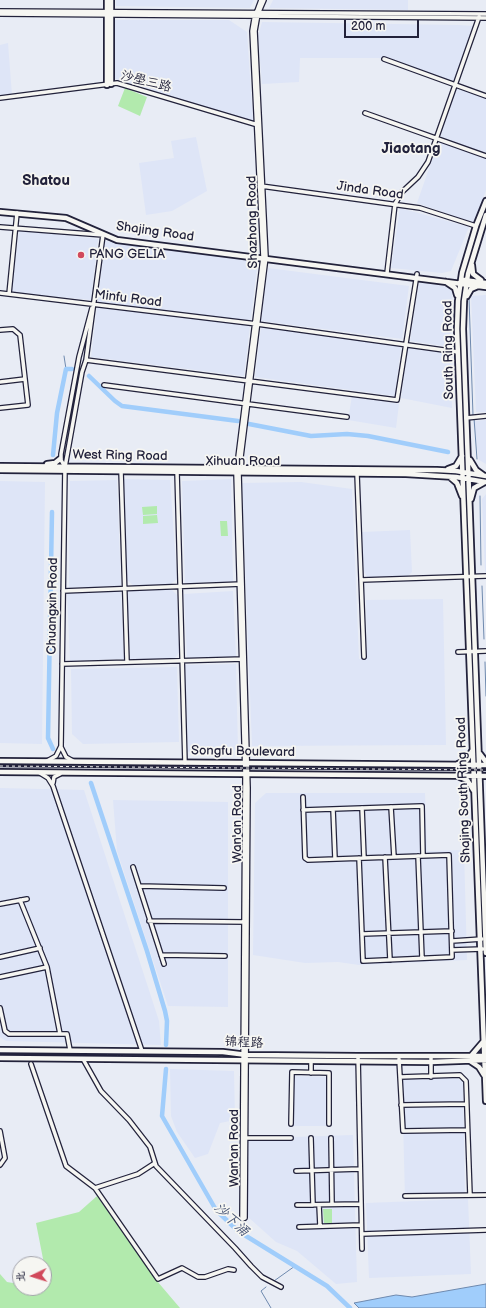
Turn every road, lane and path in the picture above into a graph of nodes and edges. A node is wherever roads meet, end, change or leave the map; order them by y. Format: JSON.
{"nodes":[{"id":1,"x":107,"y":0,"type":"edge"},
{"id":2,"x":111,"y":0,"type":"edge"},
{"id":3,"x":261,"y":0,"type":"edge"},
{"id":4,"x":264,"y":0,"type":"edge"},
{"id":5,"x":0,"y":12,"type":"edge"},
{"id":6,"x":109,"y":13,"type":"junction"},
{"id":7,"x":257,"y":14,"type":"junction"},
{"id":8,"x":486,"y":14,"type":"edge"},
{"id":9,"x":480,"y":16,"type":"junction"},
{"id":10,"x":486,"y":18,"type":"edge"},
{"id":11,"x":384,"y":59,"type":"dead end"},
{"id":12,"x":109,"y":84,"type":"junction"},
{"id":13,"x":456,"y":85,"type":"junction"},
{"id":14,"x":486,"y":96,"type":"edge"},
{"id":15,"x":0,"y":98,"type":"edge"},
{"id":16,"x":365,"y":113,"type":"dead end"},
{"id":17,"x":259,"y":126,"type":"junction"},
{"id":18,"x":437,"y":139,"type":"junction"},
{"id":19,"x":486,"y":156,"type":"edge"},
{"id":20,"x":262,"y":186,"type":"junction"},
{"id":21,"x":486,"y":201,"type":"edge"},
{"id":22,"x":395,"y":204,"type":"junction"},
{"id":23,"x":0,"y":211,"type":"edge"},
{"id":24,"x":17,"y":213,"type":"junction"},
{"id":25,"x":486,"y":215,"type":"edge"},
{"id":26,"x":476,"y":226,"type":"junction"},
{"id":27,"x":0,"y":227,"type":"edge"},
{"id":28,"x":15,"y":228,"type":"junction"},
{"id":29,"x":102,"y":235,"type":"junction"},
{"id":30,"x":264,"y":256,"type":"junction"},
{"id":31,"x":471,"y":262,"type":"junction"},
{"id":32,"x":387,"y":272,"type":"junction"},
{"id":33,"x":417,"y":276,"type":"junction"},
{"id":34,"x":443,"y":281,"type":"junction"},
{"id":35,"x":461,"y":281,"type":"junction"},
{"id":36,"x":467,"y":282,"type":"junction"},
{"id":37,"x":486,"y":283,"type":"edge"},
{"id":38,"x":480,"y":286,"type":"junction"},
{"id":39,"x":486,"y":287,"type":"edge"},
{"id":40,"x":0,"y":293,"type":"edge"},
{"id":41,"x":9,"y":294,"type":"junction"},
{"id":42,"x":458,"y":301,"type":"junction"},
{"id":43,"x":94,"y":304,"type":"junction"},
{"id":44,"x":464,"y":310,"type":"junction"},
{"id":45,"x":256,"y":324,"type":"junction"},
{"id":46,"x":0,"y":330,"type":"edge"},
{"id":47,"x":406,"y":344,"type":"junction"},
{"id":48,"x":458,"y":352,"type":"junction"},
{"id":49,"x":86,"y":360,"type":"junction"},
{"id":50,"x":25,"y":379,"type":"junction"},
{"id":51,"x":249,"y":380,"type":"junction"},
{"id":52,"x":0,"y":382,"type":"edge"},
{"id":53,"x":104,"y":385,"type":"dead end"},
{"id":54,"x":246,"y":404,"type":"junction"},
{"id":55,"x":0,"y":408,"type":"edge"},
{"id":56,"x":486,"y":416,"type":"edge"},
{"id":57,"x":347,"y":417,"type":"dead end"},
{"id":58,"x":471,"y":417,"type":"junction"},
{"id":59,"x":465,"y":452,"type":"junction"},
{"id":60,"x":60,"y":458,"type":"dead end"},
{"id":61,"x":0,"y":466,"type":"edge"},
{"id":62,"x":45,"y":467,"type":"junction"},
{"id":63,"x":65,"y":469,"type":"junction"},
{"id":64,"x":0,"y":470,"type":"edge"},
{"id":65,"x":443,"y":470,"type":"junction"},
{"id":66,"x":121,"y":471,"type":"junction"},
{"id":67,"x":238,"y":471,"type":"junction"},
{"id":68,"x":177,"y":472,"type":"junction"},
{"id":69,"x":466,"y":472,"type":"junction"},
{"id":70,"x":357,"y":474,"type":"junction"},
{"id":71,"x":485,"y":476,"type":"edge"},
{"id":72,"x":448,"y":477,"type":"junction"},
{"id":73,"x":466,"y":479,"type":"junction"},
{"id":74,"x":486,"y":483,"type":"edge"},
{"id":75,"x":467,"y":505,"type":"junction"},
{"id":76,"x":470,"y":576,"type":"junction"},
{"id":77,"x":486,"y":576,"type":"edge"},
{"id":78,"x":361,"y":580,"type":"junction"},
{"id":79,"x":241,"y":584,"type":"junction"},
{"id":80,"x":180,"y":586,"type":"junction"},
{"id":81,"x":124,"y":588,"type":"junction"},
{"id":82,"x":63,"y":590,"type":"junction"},
{"id":83,"x":486,"y":651,"type":"edge"},
{"id":84,"x":458,"y":652,"type":"dead end"},
{"id":85,"x":473,"y":652,"type":"junction"},
{"id":86,"x":364,"y":657,"type":"dead end"},
{"id":87,"x":244,"y":659,"type":"junction"},
{"id":88,"x":127,"y":662,"type":"junction"},
{"id":89,"x":182,"y":662,"type":"junction"},
{"id":90,"x":62,"y":664,"type":"junction"},
{"id":91,"x":474,"y":745,"type":"junction"},
{"id":92,"x":61,"y":746,"type":"junction"},
{"id":93,"x":479,"y":748,"type":"junction"},
{"id":94,"x":0,"y":761,"type":"edge"},
{"id":95,"x":47,"y":761,"type":"junction"},
{"id":96,"x":75,"y":761,"type":"junction"},
{"id":97,"x":486,"y":762,"type":"edge"},
{"id":98,"x":185,"y":763,"type":"junction"},
{"id":99,"x":247,"y":764,"type":"junction"},
{"id":100,"x":455,"y":765,"type":"junction"},
{"id":101,"x":477,"y":765,"type":"junction"},
{"id":102,"x":486,"y":765,"type":"edge"},
{"id":103,"x":0,"y":772,"type":"edge"},
{"id":104,"x":37,"y":772,"type":"junction"},
{"id":105,"x":65,"y":772,"type":"junction"},
{"id":106,"x":247,"y":775,"type":"junction"},
{"id":107,"x":455,"y":776,"type":"junction"},
{"id":108,"x":477,"y":776,"type":"junction"},
{"id":109,"x":486,"y":778,"type":"edge"},
{"id":110,"x":53,"y":786,"type":"junction"},
{"id":111,"x":480,"y":791,"type":"junction"},
{"id":112,"x":303,"y":797,"type":"dead end"},
{"id":113,"x":476,"y":799,"type":"junction"},
{"id":114,"x":391,"y":807,"type":"junction"},
{"id":115,"x":362,"y":808,"type":"junction"},
{"id":116,"x":332,"y":809,"type":"junction"},
{"id":117,"x":303,"y":810,"type":"junction"},
{"id":118,"x":418,"y":856,"type":"junction"},
{"id":119,"x":424,"y":856,"type":"junction"},
{"id":120,"x":386,"y":857,"type":"junction"},
{"id":121,"x":394,"y":857,"type":"junction"},
{"id":122,"x":359,"y":858,"type":"junction"},
{"id":123,"x":364,"y":858,"type":"junction"},
{"id":124,"x":334,"y":859,"type":"junction"},
{"id":125,"x":133,"y":867,"type":"dead end"},
{"id":126,"x":485,"y":867,"type":"edge"},
{"id":127,"x":139,"y":886,"type":"junction"},
{"id":128,"x":224,"y":888,"type":"dead end"},
{"id":129,"x":27,"y":898,"type":"dead end"},
{"id":130,"x":20,"y":900,"type":"junction"},
{"id":131,"x":0,"y":904,"type":"edge"},
{"id":132,"x":485,"y":907,"type":"edge"},
{"id":133,"x":149,"y":920,"type":"junction"},
{"id":134,"x":246,"y":922,"type":"junction"},
{"id":135,"x":452,"y":931,"type":"junction"},
{"id":136,"x":421,"y":932,"type":"junction"},
{"id":137,"x":389,"y":933,"type":"junction"},
{"id":138,"x":362,"y":934,"type":"junction"},
{"id":139,"x":483,"y":939,"type":"edge"},
{"id":140,"x":452,"y":941,"type":"junction"},
{"id":141,"x":40,"y":948,"type":"junction"},
{"id":142,"x":484,"y":949,"type":"edge"},
{"id":143,"x":452,"y":950,"type":"junction"},
{"id":144,"x":486,"y":953,"type":"edge"},
{"id":145,"x":161,"y":955,"type":"junction"},
{"id":146,"x":225,"y":956,"type":"dead end"},
{"id":147,"x":0,"y":957,"type":"edge"},
{"id":148,"x":422,"y":958,"type":"junction"},
{"id":149,"x":390,"y":960,"type":"junction"},
{"id":150,"x":164,"y":964,"type":"dead end"},
{"id":151,"x":47,"y":968,"type":"junction"},
{"id":152,"x":0,"y":977,"type":"edge"},
{"id":153,"x":484,"y":992,"type":"edge"},
{"id":154,"x":0,"y":1008,"type":"edge"},
{"id":155,"x":60,"y":1034,"type":"junction"},
{"id":156,"x":483,"y":1040,"type":"junction"},
{"id":157,"x":1,"y":1050,"type":"edge"},
{"id":158,"x":70,"y":1050,"type":"junction"},
{"id":159,"x":142,"y":1051,"type":"junction"},
{"id":160,"x":245,"y":1055,"type":"junction"},
{"id":161,"x":358,"y":1056,"type":"junction"},
{"id":162,"x":399,"y":1056,"type":"junction"},
{"id":163,"x":431,"y":1057,"type":"junction"},
{"id":164,"x":0,"y":1058,"type":"edge"},
{"id":165,"x":470,"y":1058,"type":"junction"},
{"id":166,"x":485,"y":1058,"type":"edge"},
{"id":167,"x":83,"y":1059,"type":"junction"},
{"id":168,"x":245,"y":1060,"type":"junction"},
{"id":169,"x":311,"y":1061,"type":"junction"},
{"id":170,"x":358,"y":1062,"type":"junction"},
{"id":171,"x":400,"y":1062,"type":"junction"},
{"id":172,"x":431,"y":1062,"type":"junction"},
{"id":173,"x":31,"y":1064,"type":"dead end"},
{"id":174,"x":311,"y":1073,"type":"junction"},
{"id":175,"x":484,"y":1075,"type":"junction"},
{"id":176,"x":430,"y":1076,"type":"junction"},
{"id":177,"x":400,"y":1077,"type":"junction"},
{"id":178,"x":486,"y":1101,"type":"edge"},
{"id":179,"x":466,"y":1104,"type":"junction"},
{"id":180,"x":401,"y":1105,"type":"junction"},
{"id":181,"x":291,"y":1124,"type":"dead end"},
{"id":182,"x":329,"y":1124,"type":"dead end"},
{"id":183,"x":467,"y":1130,"type":"junction"},
{"id":184,"x":0,"y":1131,"type":"edge"},
{"id":185,"x":244,"y":1138,"type":"junction"},
{"id":186,"x":290,"y":1138,"type":"dead end"},
{"id":187,"x":311,"y":1138,"type":"dead end"},
{"id":188,"x":331,"y":1138,"type":"dead end"},
{"id":189,"x":155,"y":1163,"type":"junction"},
{"id":190,"x":0,"y":1164,"type":"edge"},
{"id":191,"x":360,"y":1169,"type":"junction"},
{"id":192,"x":312,"y":1170,"type":"junction"},
{"id":193,"x":332,"y":1170,"type":"junction"},
{"id":194,"x":296,"y":1171,"type":"dead end"},
{"id":195,"x":95,"y":1188,"type":"junction"},
{"id":196,"x":470,"y":1195,"type":"junction"},
{"id":197,"x":486,"y":1195,"type":"edge"},
{"id":198,"x":405,"y":1196,"type":"dead end"},
{"id":199,"x":332,"y":1204,"type":"junction"},
{"id":200,"x":361,"y":1204,"type":"junction"},
{"id":201,"x":296,"y":1205,"type":"dead end"},
{"id":202,"x":313,"y":1205,"type":"junction"},
{"id":203,"x":319,"y":1205,"type":"junction"},
{"id":204,"x":361,"y":1225,"type":"junction"},
{"id":205,"x":320,"y":1226,"type":"junction"},
{"id":206,"x":299,"y":1227,"type":"dead end"},
{"id":207,"x":486,"y":1230,"type":"edge"},
{"id":208,"x":362,"y":1234,"type":"junction"},
{"id":209,"x":362,"y":1249,"type":"dead end"},
{"id":210,"x":234,"y":1270,"type":"dead end"},
{"id":211,"x":281,"y":1287,"type":"dead end"}],
"edges":[{"from":1,"to":6,"type":"main road"},
{"from":2,"to":6,"type":"main road"},
{"from":3,"to":7,"type":"street","name":"Shazhong Road"},
{"from":4,"to":7,"type":"street","name":"Shazhong Road"},
{"from":5,"to":6,"type":"street"},
{"from":6,"to":7,"type":"street"},
{"from":6,"to":12,"type":"main road"},
{"from":7,"to":9,"type":"street"},
{"from":7,"to":17,"type":"street","name":"Shazhong Road"},
{"from":8,"to":9,"type":"street"},
{"from":9,"to":10,"type":"street"},
{"from":9,"to":13,"type":"street"},
{"from":11,"to":13,"type":"street"},
{"from":12,"to":15,"type":"street","name":"沙壆三路"},
{"from":12,"to":17,"type":"street","name":"沙壆三路"},
{"from":13,"to":14,"type":"street"},
{"from":13,"to":18,"type":"street"},
{"from":16,"to":18,"type":"street"},
{"from":17,"to":20,"type":"street","name":"Shazhong Road"},
{"from":18,"to":19,"type":"street"},
{"from":18,"to":22,"type":"street"},
{"from":20,"to":22,"type":"street","name":"Jinda Road"},
{"from":20,"to":30,"type":"street","name":"Shazhong Road"},
{"from":21,"to":26,"type":"main road","name":"South Ring Road"},
{"from":22,"to":26,"type":"street","name":"Jinda Road"},
{"from":22,"to":32,"type":"street"},
{"from":23,"to":24,"type":"main road","name":"Shajing Road"},
{"from":23,"to":30,"type":"main road","name":"Shajing Road"},
{"from":24,"to":28,"type":"street"},
{"from":24,"to":29,"type":"main road","name":"Shajing Road"},
{"from":25,"to":31,"type":"main road","name":"South Ring Road"},
{"from":26,"to":35,"type":"main road","name":"South Ring Road"},
{"from":27,"to":28,"type":"street"},
{"from":28,"to":29,"type":"street"},
{"from":28,"to":41,"type":"street"},
{"from":29,"to":30,"type":"main road","name":"Shajing Road"},
{"from":29,"to":43,"type":"street","name":"Chuangxin Road"},
{"from":30,"to":32,"type":"main road","name":"Shajing Road"},
{"from":30,"to":45,"type":"street","name":"Shazhong Road"},
{"from":31,"to":36,"type":"main road","name":"South Ring Road"},
{"from":31,"to":37,"type":"main road"},
{"from":32,"to":33,"type":"main road","name":"Shajing Road"},
{"from":33,"to":34,"type":"main road","name":"Shajing Road"},
{"from":33,"to":35,"type":"main road","name":"Shajing Road"},
{"from":33,"to":47,"type":"street"},
{"from":34,"to":35,"type":"main road","name":"Shajing Road"},
{"from":34,"to":42,"type":"main road"},
{"from":35,"to":36,"type":"main road"},
{"from":35,"to":42,"type":"main road","name":"South Ring Road"},
{"from":36,"to":37,"type":"main road"},
{"from":36,"to":38,"type":"main road"},
{"from":36,"to":44,"type":"main road","name":"South Ring Road"},
{"from":38,"to":39,"type":"main road"},
{"from":38,"to":44,"type":"main road"},
{"from":40,"to":41,"type":"street","name":"Minfu Road"},
{"from":41,"to":43,"type":"street","name":"Minfu Road"},
{"from":42,"to":48,"type":"main road","name":"South Ring Road"},
{"from":43,"to":45,"type":"street","name":"Minfu Road"},
{"from":43,"to":49,"type":"street","name":"Chuangxin Road"},
{"from":43,"to":63,"type":"street","name":"Chuangxin Road"},
{"from":44,"to":58,"type":"main road","name":"South Ring Road"},
{"from":45,"to":47,"type":"street","name":"Minfu Road"},
{"from":45,"to":51,"type":"street","name":"Shazhong Road"},
{"from":46,"to":50,"type":"street"},
{"from":47,"to":48,"type":"street","name":"Minfu Road"},
{"from":47,"to":51,"type":"street"},
{"from":48,"to":59,"type":"main road","name":"South Ring Road"},
{"from":49,"to":51,"type":"street"},
{"from":49,"to":63,"type":"street","name":"Chuangxin Road"},
{"from":50,"to":52,"type":"street"},
{"from":50,"to":55,"type":"street"},
{"from":51,"to":54,"type":"street","name":"Shazhong Road"},
{"from":53,"to":54,"type":"street"},
{"from":54,"to":57,"type":"street"},
{"from":54,"to":67,"type":"street","name":"Shazhong Road"},
{"from":56,"to":58,"type":"street"},
{"from":58,"to":59,"type":"main road","name":"South Ring Road"},
{"from":59,"to":65,"type":"main road"},
{"from":59,"to":69,"type":"main road","name":"South Ring Road"},
{"from":59,"to":71,"type":"main road"},
{"from":60,"to":62,"type":"main road"},
{"from":61,"to":62,"type":"main road","name":"West Ring Road"},
{"from":62,"to":63,"type":"main road","name":"West Ring Road"},
{"from":63,"to":64,"type":"main road","name":"Xihuan Road"},
{"from":63,"to":66,"type":"main road","name":"Xihuan Road"},
{"from":63,"to":67,"type":"main road","name":"West Ring Road"},
{"from":63,"to":82,"type":"street","name":"Chuangxin Road"},
{"from":65,"to":67,"type":"main road","name":"Xihuan Road"},
{"from":65,"to":69,"type":"main road","name":"Xihuan Road"},
{"from":66,"to":68,"type":"main road","name":"Xihuan Road"},
{"from":66,"to":81,"type":"street"},
{"from":67,"to":68,"type":"main road","name":"Xihuan Road"},
{"from":67,"to":70,"type":"main road","name":"Xihuan Road"},
{"from":67,"to":79,"type":"street","name":"Wan'an Road"},
{"from":68,"to":80,"type":"street"},
{"from":69,"to":71,"type":"main road","name":"Xihuan Road"},
{"from":69,"to":73,"type":"main road","name":"South Ring Road"},
{"from":70,"to":72,"type":"main road","name":"Xihuan Road"},
{"from":70,"to":78,"type":"street"},
{"from":72,"to":73,"type":"main road","name":"Xihuan Road"},
{"from":72,"to":75,"type":"main road"},
{"from":73,"to":74,"type":"main road","name":"Xihuan Road"},
{"from":73,"to":75,"type":"main road","name":"Shajing South Ring Road"},
{"from":74,"to":75,"type":"main road"},
{"from":75,"to":76,"type":"main road","name":"Shajing South Ring Road"},
{"from":76,"to":77,"type":"street"},
{"from":76,"to":78,"type":"street"},
{"from":76,"to":85,"type":"main road","name":"Shajing South Ring Road"},
{"from":78,"to":86,"type":"street"},
{"from":79,"to":80,"type":"street"},
{"from":79,"to":87,"type":"street","name":"Wan'an Road"},
{"from":80,"to":81,"type":"street"},
{"from":80,"to":89,"type":"street"},
{"from":81,"to":82,"type":"street"},
{"from":81,"to":88,"type":"street"},
{"from":82,"to":90,"type":"street","name":"Chuangxin Road"},
{"from":83,"to":85,"type":"street"},
{"from":84,"to":85,"type":"street"},
{"from":85,"to":91,"type":"main road","name":"Shajing South Ring Road"},
{"from":85,"to":93,"type":"main road","name":"Shajing South Ring Road"},
{"from":87,"to":89,"type":"street"},
{"from":87,"to":99,"type":"street","name":"Wan'an Road"},
{"from":88,"to":89,"type":"street"},
{"from":88,"to":90,"type":"street"},
{"from":89,"to":98,"type":"street"},
{"from":90,"to":92,"type":"street","name":"Chuangxin Road"},
{"from":91,"to":100,"type":"main road"},
{"from":91,"to":101,"type":"main road","name":"Shajing South Ring Road"},
{"from":92,"to":95,"type":"street"},
{"from":92,"to":96,"type":"street"},
{"from":93,"to":97,"type":"main road"},
{"from":93,"to":101,"type":"main road","name":"Shajing South Ring Road"},
{"from":94,"to":95,"type":"main road","name":"Songfu Boulevard"},
{"from":95,"to":96,"type":"main road","name":"Songfu Boulevard"},
{"from":96,"to":98,"type":"main road","name":"Songfu Boulevard"},
{"from":98,"to":99,"type":"main road","name":"Songfu Boulevard"},
{"from":99,"to":100,"type":"main road","name":"Songfu Boulevard"},
{"from":99,"to":106,"type":"street","name":"Wan'an Road"},
{"from":100,"to":101,"type":"main road","name":"Songfu Boulevard"},
{"from":101,"to":102,"type":"main road","name":"Songfu Boulevard"},
{"from":101,"to":108,"type":"main road","name":"Shajing South Ring Road"},
{"from":103,"to":104,"type":"main road","name":"Songfu Boulevard"},
{"from":104,"to":105,"type":"main road","name":"Songfu Boulevard"},
{"from":104,"to":110,"type":"street"},
{"from":105,"to":106,"type":"main road","name":"Songfu Boulevard"},
{"from":105,"to":110,"type":"street"},
{"from":106,"to":107,"type":"main road","name":"Songfu Boulevard"},
{"from":106,"to":134,"type":"street","name":"Wan'an Road"},
{"from":107,"to":108,"type":"main road","name":"Songfu Boulevard"},
{"from":107,"to":113,"type":"main road"},
{"from":108,"to":109,"type":"main road","name":"Songfu Boulevard"},
{"from":108,"to":111,"type":"main road","name":"Shajing South Ring Road"},
{"from":108,"to":113,"type":"main road","name":"Shajing South Ring Road"},
{"from":109,"to":111,"type":"main road"},
{"from":110,"to":159,"type":"street"},
{"from":111,"to":126,"type":"main road","name":"Shajing South Ring Road"},
{"from":112,"to":117,"type":"street"},
{"from":113,"to":139,"type":"main road","name":"Shajing South Ring Road"},
{"from":114,"to":115,"type":"street"},
{"from":114,"to":119,"type":"street"},
{"from":114,"to":121,"type":"street"},
{"from":115,"to":116,"type":"street"},
{"from":115,"to":123,"type":"street"},
{"from":116,"to":117,"type":"street"},
{"from":116,"to":124,"type":"street"},
{"from":117,"to":124,"type":"street"},
{"from":118,"to":119,"type":"street"},
{"from":118,"to":121,"type":"street"},
{"from":118,"to":136,"type":"street"},
{"from":119,"to":135,"type":"street"},
{"from":120,"to":121,"type":"street"},
{"from":120,"to":123,"type":"street"},
{"from":120,"to":137,"type":"street"},
{"from":122,"to":123,"type":"street"},
{"from":122,"to":124,"type":"street"},
{"from":122,"to":138,"type":"street"},
{"from":125,"to":127,"type":"street"},
{"from":126,"to":132,"type":"main road","name":"Shajing South Ring Road"},
{"from":127,"to":128,"type":"street"},
{"from":127,"to":133,"type":"street"},
{"from":129,"to":130,"type":"street"},
{"from":130,"to":131,"type":"street"},
{"from":130,"to":141,"type":"street"},
{"from":132,"to":139,"type":"main road","name":"Shajing South Ring Road"},
{"from":133,"to":134,"type":"street"},
{"from":133,"to":145,"type":"street"},
{"from":134,"to":160,"type":"street","name":"Wan'an Road"},
{"from":135,"to":136,"type":"street"},
{"from":135,"to":140,"type":"street"},
{"from":136,"to":137,"type":"street"},
{"from":136,"to":148,"type":"street"},
{"from":137,"to":138,"type":"street"},
{"from":137,"to":149,"type":"street"},
{"from":138,"to":149,"type":"street"},
{"from":139,"to":140,"type":"street"},
{"from":139,"to":142,"type":"main road","name":"Shajing South Ring Road"},
{"from":140,"to":143,"type":"street"},
{"from":141,"to":147,"type":"street"},
{"from":141,"to":151,"type":"street"},
{"from":142,"to":143,"type":"street"},
{"from":142,"to":144,"type":"main road","name":"Shajing South Ring Road"},
{"from":142,"to":153,"type":"main road","name":"Shajing South Ring Road"},
{"from":143,"to":148,"type":"street"},
{"from":145,"to":146,"type":"street"},
{"from":145,"to":150,"type":"street"},
{"from":148,"to":149,"type":"street"},
{"from":151,"to":152,"type":"street"},
{"from":151,"to":155,"type":"street"},
{"from":153,"to":156,"type":"main road","name":"Shajing South Ring Road"},
{"from":154,"to":155,"type":"street"},
{"from":155,"to":158,"type":"street"},
{"from":156,"to":165,"type":"main road"},
{"from":156,"to":166,"type":"main road","name":"Shajing South Ring Road"},
{"from":157,"to":158,"type":"main road","name":"锦程路"},
{"from":158,"to":159,"type":"main road","name":"锦程路"},
{"from":159,"to":160,"type":"main road","name":"锦程路"},
{"from":160,"to":161,"type":"main road","name":"锦程路"},
{"from":160,"to":168,"type":"street","name":"Wan'an Road"},
{"from":161,"to":162,"type":"main road","name":"锦程路"},
{"from":161,"to":170,"type":"street"},
{"from":162,"to":163,"type":"main road","name":"锦程路"},
{"from":162,"to":171,"type":"street"},
{"from":163,"to":165,"type":"main road","name":"锦程路"},
{"from":163,"to":172,"type":"street"},
{"from":164,"to":167,"type":"main road","name":"锦程路"},
{"from":165,"to":166,"type":"main road","name":"锦程路"},
{"from":165,"to":172,"type":"main road","name":"锦程路"},
{"from":165,"to":175,"type":"main road"},
{"from":166,"to":175,"type":"main road","name":"Shajing South Ring Road"},
{"from":167,"to":168,"type":"main road","name":"锦程路"},
{"from":167,"to":189,"type":"street"},
{"from":168,"to":169,"type":"main road","name":"锦程路"},
{"from":168,"to":185,"type":"street","name":"Wan'an Road"},
{"from":169,"to":170,"type":"main road","name":"锦程路"},
{"from":169,"to":174,"type":"street"},
{"from":170,"to":171,"type":"main road","name":"锦程路"},
{"from":170,"to":191,"type":"street"},
{"from":171,"to":172,"type":"main road","name":"锦程路"},
{"from":171,"to":177,"type":"street"},
{"from":172,"to":176,"type":"street"},
{"from":173,"to":195,"type":"street"},
{"from":174,"to":181,"type":"street"},
{"from":174,"to":182,"type":"street"},
{"from":175,"to":178,"type":"main road","name":"Shajing South Ring Road"},
{"from":176,"to":177,"type":"street"},
{"from":176,"to":179,"type":"street"},
{"from":177,"to":180,"type":"street"},
{"from":179,"to":180,"type":"street"},
{"from":179,"to":183,"type":"street"},
{"from":180,"to":183,"type":"street"},
{"from":183,"to":196,"type":"street"},
{"from":184,"to":190,"type":"street"},
{"from":185,"to":185,"type":"street","name":"Wan'an Road"},
{"from":185,"to":186,"type":"street"},
{"from":187,"to":192,"type":"street"},
{"from":188,"to":193,"type":"street"},
{"from":189,"to":195,"type":"street"},
{"from":189,"to":211,"type":"street"},
{"from":191,"to":193,"type":"street"},
{"from":191,"to":200,"type":"street"},
{"from":192,"to":193,"type":"street"},
{"from":192,"to":194,"type":"street"},
{"from":192,"to":202,"type":"street"},
{"from":193,"to":199,"type":"street"},
{"from":195,"to":210,"type":"street"},
{"from":196,"to":197,"type":"street"},
{"from":196,"to":198,"type":"street"},
{"from":199,"to":200,"type":"street"},
{"from":199,"to":203,"type":"street"},
{"from":200,"to":204,"type":"street"},
{"from":201,"to":202,"type":"street"},
{"from":202,"to":203,"type":"street"},
{"from":203,"to":205,"type":"street"},
{"from":204,"to":205,"type":"street"},
{"from":204,"to":208,"type":"street"},
{"from":205,"to":206,"type":"street"},
{"from":207,"to":208,"type":"street"},
{"from":208,"to":209,"type":"street"}]}
